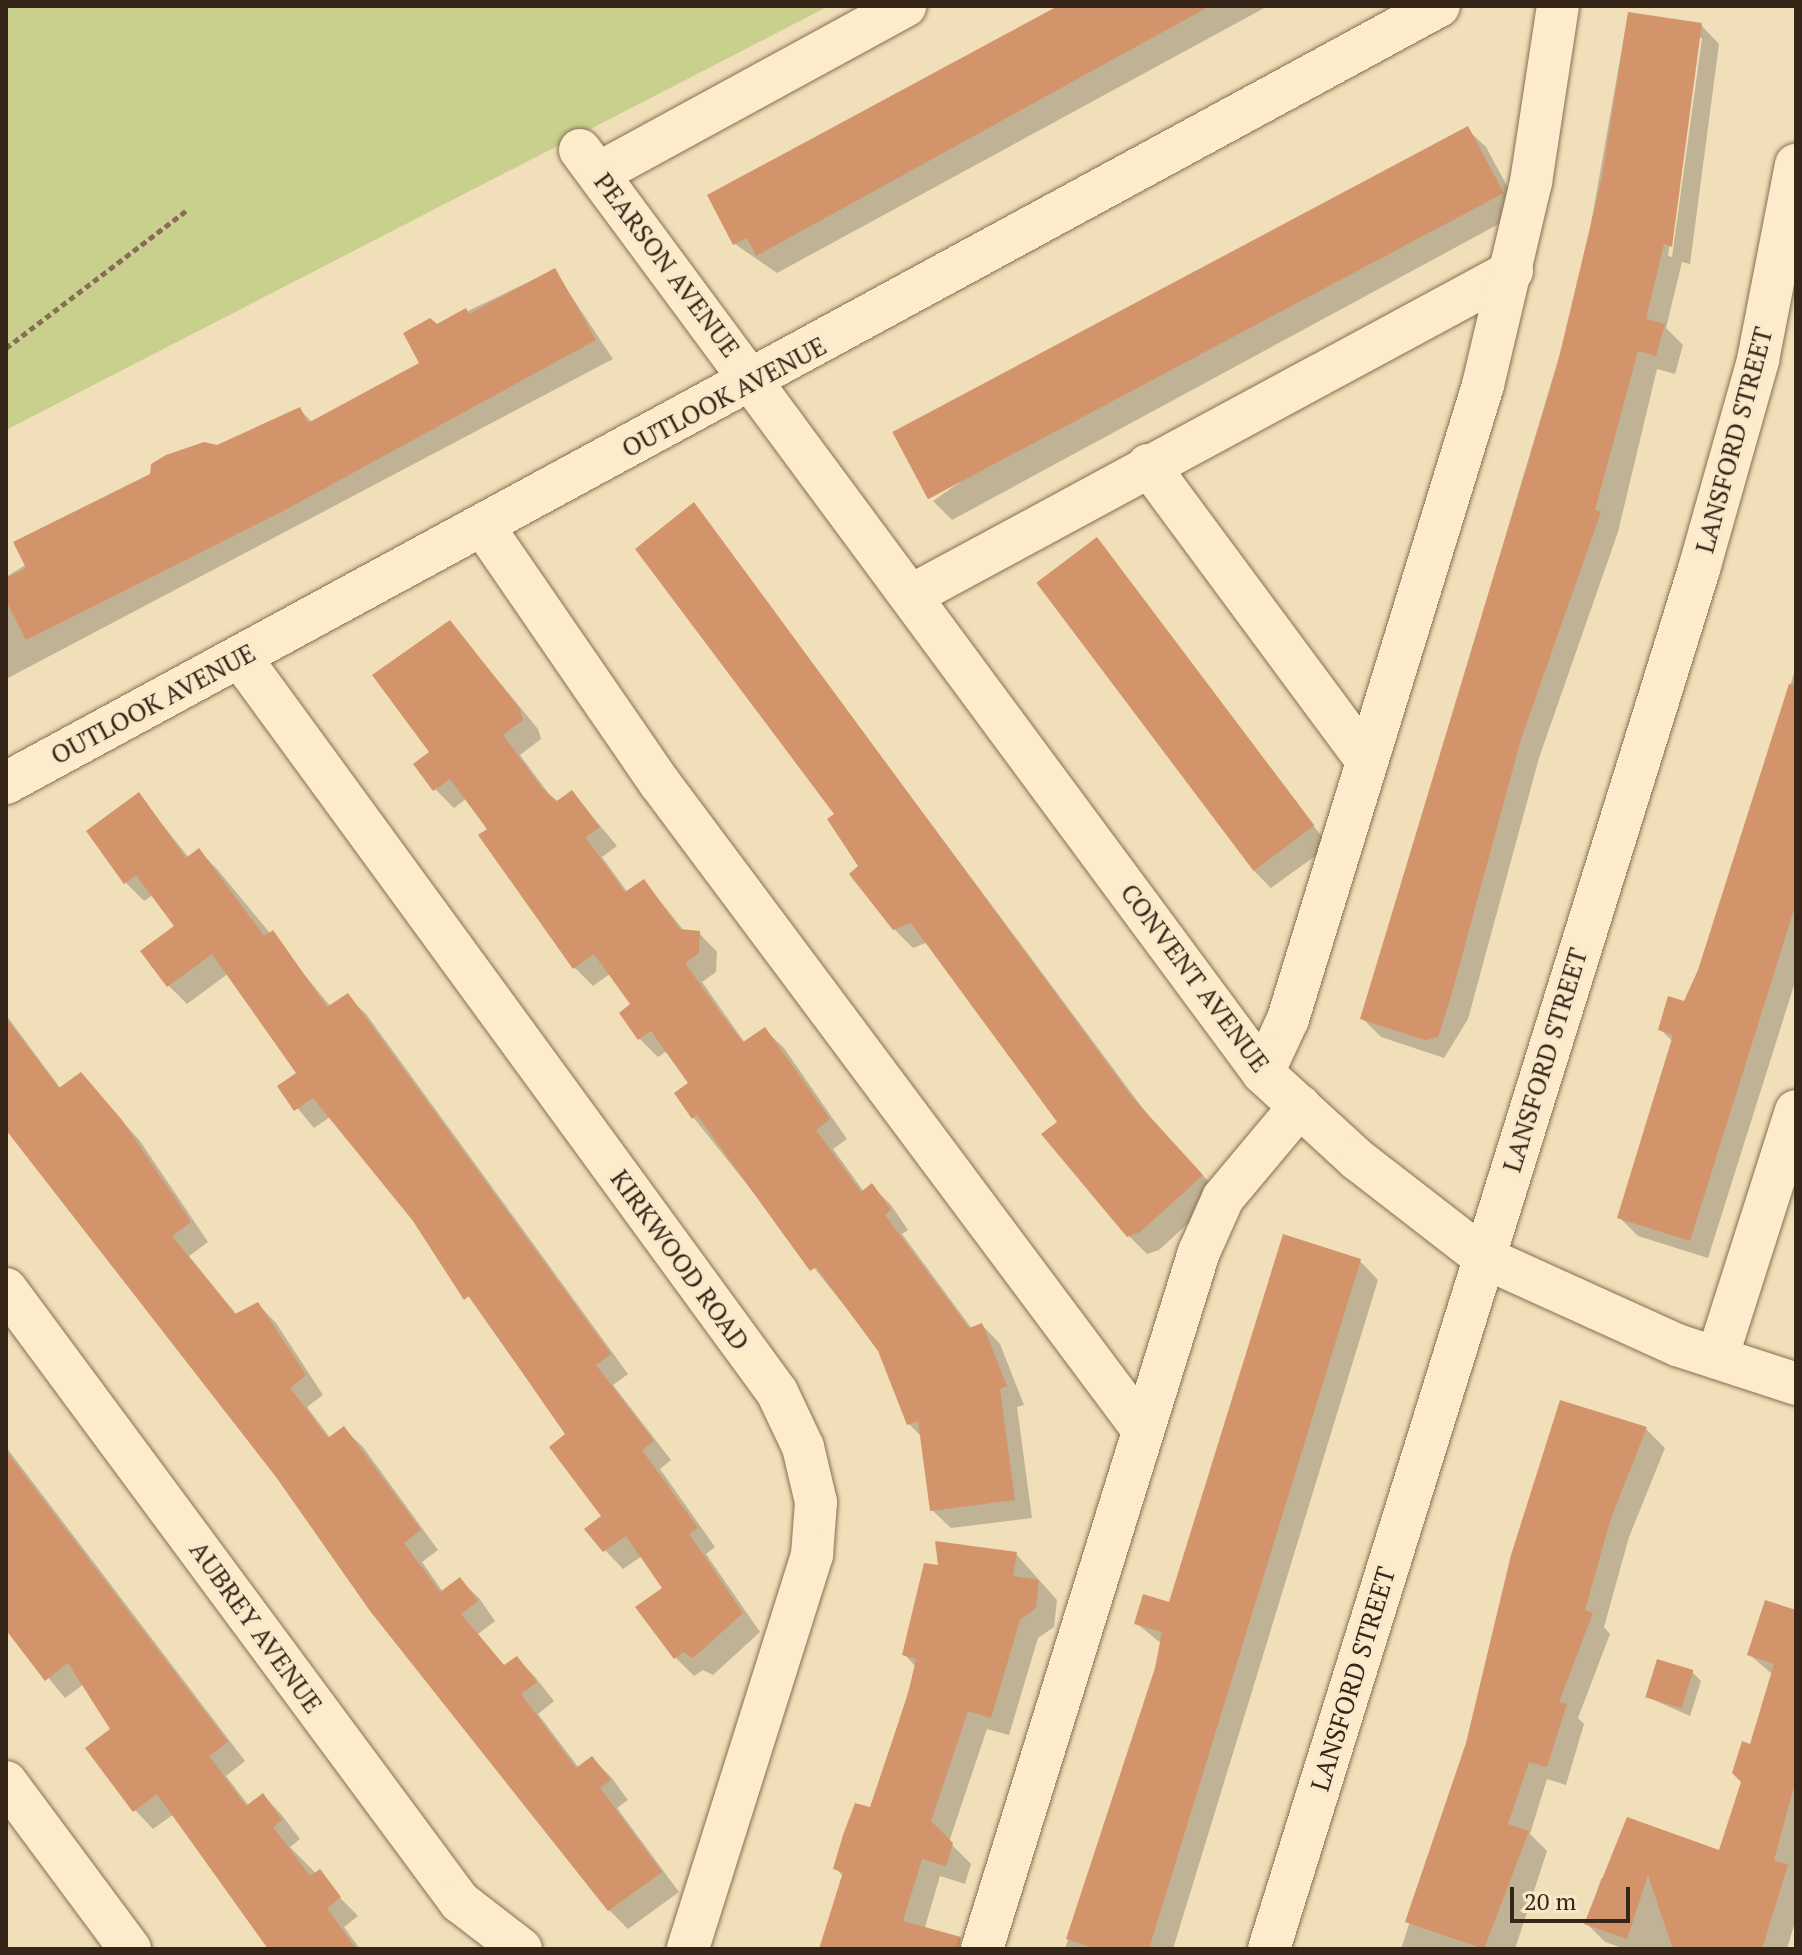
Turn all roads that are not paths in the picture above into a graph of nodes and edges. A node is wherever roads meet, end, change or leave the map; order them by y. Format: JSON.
{"nodes":[{"id":1,"x":905,"y":6,"type":"edge"},
{"id":2,"x":1439,"y":6,"type":"edge"},
{"id":3,"x":1558,"y":6,"type":"edge"},
{"id":4,"x":1796,"y":165,"type":"edge"},
{"id":5,"x":1512,"y":271,"type":"junction"},
{"id":6,"x":753,"y":381,"type":"junction"},
{"id":7,"x":1148,"y":465,"type":"junction"},
{"id":8,"x":483,"y":526,"type":"junction"},
{"id":9,"x":912,"y":595,"type":"junction"},
{"id":10,"x":240,"y":657,"type":"junction"},
{"id":11,"x":1367,"y":761,"type":"junction"},
{"id":12,"x":6,"y":783,"type":"edge"},
{"id":13,"x":1263,"y":1073,"type":"junction"},
{"id":14,"x":1300,"y":1106,"type":"junction"},
{"id":15,"x":1796,"y":1111,"type":"edge"},
{"id":16,"x":1483,"y":1257,"type":"junction"},
{"id":17,"x":6,"y":1289,"type":"edge"},
{"id":18,"x":1717,"y":1358,"type":"junction"},
{"id":19,"x":1796,"y":1384,"type":"edge"},
{"id":20,"x":1143,"y":1430,"type":"junction"},
{"id":21,"x":6,"y":1782,"type":"edge"},
{"id":22,"x":501,"y":1944,"type":"edge"},
{"id":23,"x":130,"y":1949,"type":"edge"},
{"id":24,"x":688,"y":1949,"type":"edge"},
{"id":25,"x":982,"y":1949,"type":"edge"},
{"id":26,"x":1269,"y":1949,"type":"edge"}],
"edges":[{"from":1,"to":6,"type":"street","name":"PEARSON AVENUE"},
{"from":2,"to":6,"type":"street","name":"OUTLOOK AVENUE"},
{"from":3,"to":5,"type":"street"},
{"from":4,"to":16,"type":"street","name":"LANSFORD STREET"},
{"from":5,"to":7,"type":"street"},
{"from":5,"to":11,"type":"street"},
{"from":6,"to":8,"type":"street","name":"OUTLOOK AVENUE"},
{"from":6,"to":9,"type":"street","name":"CONVENT AVENUE"},
{"from":7,"to":9,"type":"street"},
{"from":7,"to":11,"type":"street"},
{"from":8,"to":10,"type":"street","name":"OUTLOOK AVENUE"},
{"from":8,"to":20,"type":"street"},
{"from":9,"to":13,"type":"street","name":"CONVENT AVENUE"},
{"from":10,"to":12,"type":"street","name":"OUTLOOK AVENUE"},
{"from":10,"to":24,"type":"street","name":"KIRKWOOD ROAD"},
{"from":11,"to":13,"type":"street"},
{"from":13,"to":14,"type":"street","name":"CONVENT AVENUE"},
{"from":14,"to":16,"type":"street","name":"CONVENT AVENUE"},
{"from":14,"to":20,"type":"street"},
{"from":15,"to":18,"type":"street"},
{"from":16,"to":18,"type":"street","name":"CONVENT AVENUE"},
{"from":16,"to":26,"type":"street","name":"LANSFORD STREET"},
{"from":17,"to":22,"type":"street","name":"AUBREY AVENUE"},
{"from":18,"to":19,"type":"street","name":"CONVENT AVENUE"},
{"from":20,"to":25,"type":"street"},
{"from":21,"to":23,"type":"street"}]}
